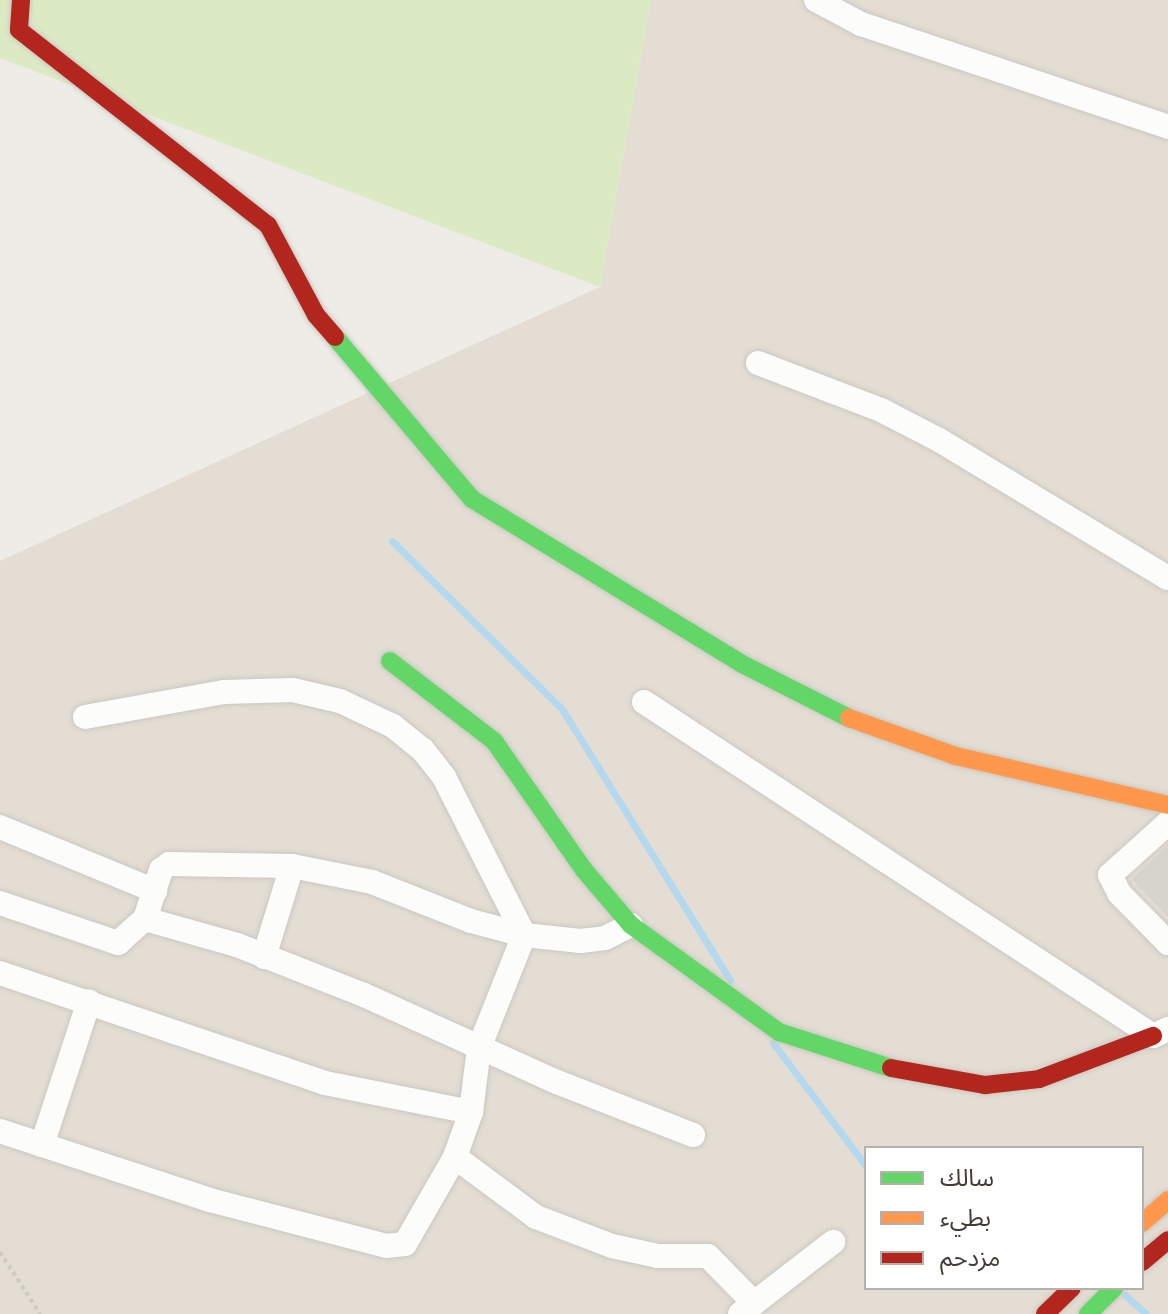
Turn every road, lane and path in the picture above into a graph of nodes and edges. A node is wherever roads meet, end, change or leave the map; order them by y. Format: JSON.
{"nodes":[{"id":1,"x":21,"y":0,"type":"edge"},
{"id":2,"x":816,"y":0,"type":"edge"},
{"id":3,"x":1168,"y":127,"type":"edge"},
{"id":4,"x":758,"y":363,"type":"dead end"},
{"id":5,"x":1168,"y":578,"type":"edge"},
{"id":6,"x":390,"y":661,"type":"dead end"},
{"id":7,"x":644,"y":702,"type":"dead end"},
{"id":8,"x":85,"y":717,"type":"dead end"},
{"id":9,"x":1168,"y":805,"type":"edge"},
{"id":10,"x":1168,"y":823,"type":"edge"},
{"id":11,"x":0,"y":827,"type":"edge"},
{"id":12,"x":292,"y":866,"type":"junction"},
{"id":13,"x":155,"y":891,"type":"junction"},
{"id":14,"x":0,"y":903,"type":"edge"},
{"id":15,"x":145,"y":919,"type":"junction"},
{"id":16,"x":631,"y":925,"type":"junction"},
{"id":17,"x":524,"y":935,"type":"junction"},
{"id":18,"x":1168,"y":943,"type":"edge"},
{"id":19,"x":264,"y":957,"type":"junction"},
{"id":20,"x":0,"y":973,"type":"edge"},
{"id":21,"x":89,"y":1001,"type":"junction"},
{"id":22,"x":1161,"y":1032,"type":"edge"},
{"id":23,"x":479,"y":1048,"type":"junction"},
{"id":24,"x":471,"y":1112,"type":"junction"},
{"id":25,"x":0,"y":1131,"type":"edge"},
{"id":26,"x":693,"y":1135,"type":"dead end"},
{"id":27,"x":42,"y":1145,"type":"junction"},
{"id":28,"x":455,"y":1157,"type":"junction"},
{"id":29,"x":1168,"y":1200,"type":"edge"},
{"id":30,"x":1144,"y":1221,"type":"edge"},
{"id":31,"x":1168,"y":1240,"type":"edge"},
{"id":32,"x":833,"y":1242,"type":"dead end"},
{"id":33,"x":0,"y":1252,"type":"edge"},
{"id":34,"x":1144,"y":1260,"type":"edge"},
{"id":35,"x":1112,"y":1290,"type":"edge"},
{"id":36,"x":1068,"y":1292,"type":"edge"},
{"id":37,"x":747,"y":1309,"type":"edge"},
{"id":38,"x":40,"y":1314,"type":"edge"},
{"id":39,"x":1045,"y":1314,"type":"edge"},
{"id":40,"x":1088,"y":1314,"type":"edge"}],
"edges":[{"from":1,"to":9,"type":"main road"},
{"from":2,"to":3,"type":"street"},
{"from":4,"to":5,"type":"street"},
{"from":6,"to":16,"type":"main road"},
{"from":7,"to":22,"type":"street"},
{"from":8,"to":17,"type":"street"},
{"from":10,"to":18,"type":"street"},
{"from":11,"to":13,"type":"street"},
{"from":12,"to":13,"type":"street"},
{"from":12,"to":17,"type":"street"},
{"from":12,"to":19,"type":"street"},
{"from":13,"to":15,"type":"street"},
{"from":14,"to":15,"type":"street"},
{"from":15,"to":19,"type":"street"},
{"from":16,"to":17,"type":"street"},
{"from":16,"to":22,"type":"main road"},
{"from":17,"to":23,"type":"street"},
{"from":19,"to":23,"type":"street"},
{"from":20,"to":21,"type":"street"},
{"from":21,"to":24,"type":"street"},
{"from":21,"to":27,"type":"street"},
{"from":23,"to":24,"type":"street"},
{"from":23,"to":26,"type":"street"},
{"from":24,"to":28,"type":"street"},
{"from":25,"to":27,"type":"street"},
{"from":27,"to":28,"type":"street"},
{"from":28,"to":37,"type":"street"},
{"from":29,"to":30,"type":"main road"},
{"from":31,"to":34,"type":"main road"},
{"from":32,"to":37,"type":"street"},
{"from":33,"to":38,"type":"path"},
{"from":35,"to":40,"type":"main road"},
{"from":36,"to":39,"type":"main road"}]}
